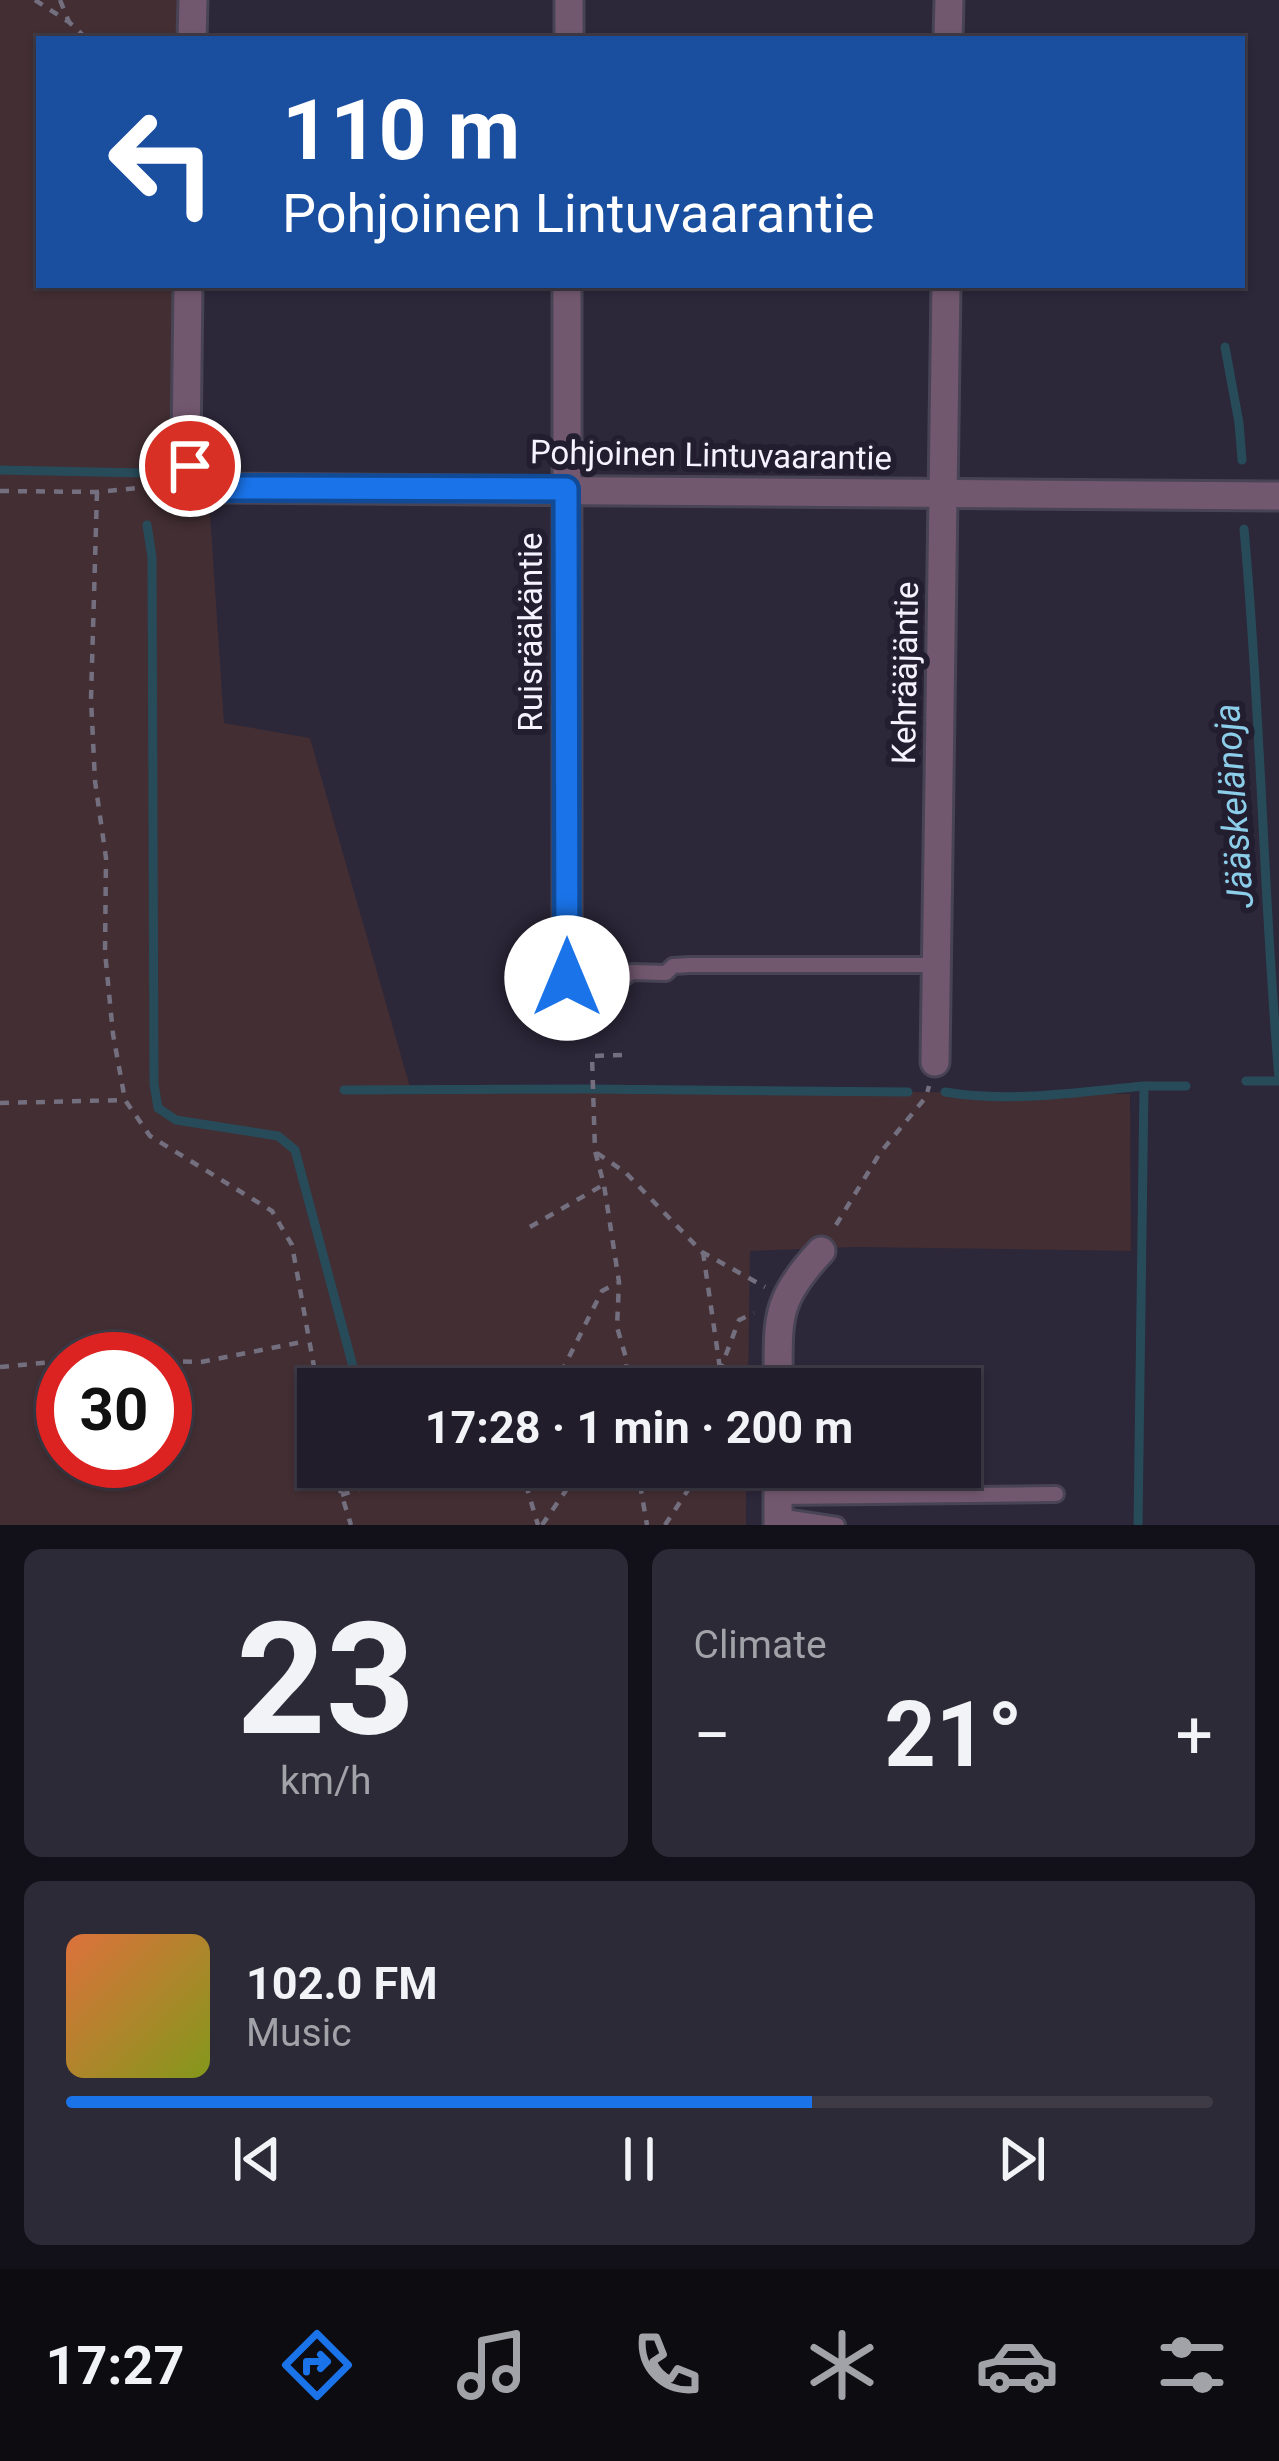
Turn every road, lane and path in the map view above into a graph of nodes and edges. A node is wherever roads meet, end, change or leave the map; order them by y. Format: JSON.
{"nodes":[{"id":1,"x":35,"y":0,"type":"edge"},
{"id":2,"x":60,"y":0,"type":"edge"},
{"id":3,"x":193,"y":0,"type":"edge"},
{"id":4,"x":569,"y":0,"type":"edge"},
{"id":5,"x":949,"y":0,"type":"edge"},
{"id":6,"x":69,"y":22,"type":"junction"},
{"id":7,"x":84,"y":36,"type":"edge"},
{"id":8,"x":192,"y":36,"type":"edge"},
{"id":9,"x":569,"y":36,"type":"edge"},
{"id":10,"x":949,"y":36,"type":"edge"},
{"id":11,"x":188,"y":288,"type":"edge"},
{"id":12,"x":567,"y":288,"type":"edge"},
{"id":13,"x":946,"y":288,"type":"edge"},
{"id":14,"x":197,"y":479,"type":"junction"},
{"id":15,"x":566,"y":489,"type":"junction"},
{"id":16,"x":0,"y":491,"type":"edge"},
{"id":17,"x":97,"y":492,"type":"junction"},
{"id":18,"x":944,"y":494,"type":"junction"},
{"id":19,"x":1279,"y":496,"type":"edge"},
{"id":20,"x":937,"y":964,"type":"junction"},
{"id":21,"x":524,"y":977,"type":"dead end"},
{"id":22,"x":567,"y":978,"type":"joint"},
{"id":23,"x":622,"y":979,"type":"dead end"},
{"id":24,"x":622,"y":1055,"type":"dead end"},
{"id":25,"x":935,"y":1062,"type":"joint"},
{"id":26,"x":124,"y":1100,"type":"junction"},
{"id":27,"x":0,"y":1102,"type":"edge"},
{"id":28,"x":595,"y":1151,"type":"junction"},
{"id":29,"x":604,"y":1185,"type":"junction"},
{"id":30,"x":530,"y":1227,"type":"dead end"},
{"id":31,"x":821,"y":1251,"type":"joint"},
{"id":32,"x":702,"y":1252,"type":"junction"},
{"id":33,"x":619,"y":1282,"type":"junction"},
{"id":34,"x":785,"y":1299,"type":"junction"},
{"id":35,"x":310,"y":1341,"type":"junction"},
{"id":36,"x":192,"y":1362,"type":"edge"},
{"id":37,"x":36,"y":1364,"type":"edge"},
{"id":38,"x":0,"y":1367,"type":"edge"},
{"id":39,"x":314,"y":1368,"type":"edge"},
{"id":40,"x":564,"y":1368,"type":"edge"},
{"id":41,"x":626,"y":1368,"type":"edge"},
{"id":42,"x":721,"y":1368,"type":"edge"},
{"id":43,"x":721,"y":1368,"type":"edge"},
{"id":44,"x":778,"y":1368,"type":"edge"},
{"id":45,"x":339,"y":1488,"type":"edge"},
{"id":46,"x":361,"y":1488,"type":"edge"},
{"id":47,"x":527,"y":1488,"type":"edge"},
{"id":48,"x":568,"y":1488,"type":"edge"},
{"id":49,"x":641,"y":1488,"type":"edge"},
{"id":50,"x":689,"y":1488,"type":"edge"},
{"id":51,"x":1056,"y":1494,"type":"dead end"},
{"id":52,"x":341,"y":1495,"type":"junction"},
{"id":53,"x":778,"y":1512,"type":"edge"},
{"id":54,"x":351,"y":1525,"type":"edge"},
{"id":55,"x":540,"y":1525,"type":"edge"},
{"id":56,"x":647,"y":1525,"type":"edge"},
{"id":57,"x":665,"y":1525,"type":"edge"},
{"id":58,"x":837,"y":1525,"type":"edge"}],
"edges":[{"from":1,"to":6,"type":"path"},
{"from":2,"to":6,"type":"path"},
{"from":3,"to":8,"type":"street"},
{"from":4,"to":9,"type":"street"},
{"from":5,"to":10,"type":"street"},
{"from":6,"to":7,"type":"path"},
{"from":11,"to":14,"type":"street"},
{"from":12,"to":15,"type":"street","name":"Ruisrääkäntie"},
{"from":13,"to":18,"type":"street","name":"Kehrääjäntie"},
{"from":14,"to":15,"type":"street","name":"Pohjoinen Lintuvaarantie"},
{"from":14,"to":17,"type":"path"},
{"from":15,"to":18,"type":"street","name":"Pohjoinen Lintuvaarantie"},
{"from":15,"to":22,"type":"street","name":"Ruisrääkäntie"},
{"from":16,"to":17,"type":"path"},
{"from":17,"to":26,"type":"path"},
{"from":18,"to":19,"type":"street","name":"Pohjoinen Lintuvaarantie"},
{"from":18,"to":20,"type":"street","name":"Kehrääjäntie"},
{"from":20,"to":23,"type":"lane"},
{"from":20,"to":25,"type":"street","name":"Kehrääjäntie"},
{"from":21,"to":22,"type":"lane"},
{"from":24,"to":28,"type":"path"},
{"from":25,"to":31,"type":"path"},
{"from":26,"to":27,"type":"path"},
{"from":26,"to":35,"type":"path"},
{"from":28,"to":29,"type":"path"},
{"from":28,"to":32,"type":"path"},
{"from":29,"to":30,"type":"path"},
{"from":29,"to":33,"type":"path"},
{"from":31,"to":34,"type":"street"},
{"from":32,"to":34,"type":"path"},
{"from":32,"to":42,"type":"path"},
{"from":33,"to":40,"type":"path"},
{"from":33,"to":41,"type":"path"},
{"from":34,"to":43,"type":"path"},
{"from":34,"to":44,"type":"street"},
{"from":35,"to":36,"type":"path"},
{"from":35,"to":39,"type":"path"},
{"from":37,"to":38,"type":"path"},
{"from":45,"to":52,"type":"path"},
{"from":46,"to":52,"type":"path"},
{"from":47,"to":55,"type":"path"},
{"from":48,"to":55,"type":"path"},
{"from":49,"to":56,"type":"path"},
{"from":50,"to":57,"type":"path"},
{"from":51,"to":53,"type":"lane"},
{"from":52,"to":54,"type":"path"},
{"from":53,"to":58,"type":"lane"}]}
